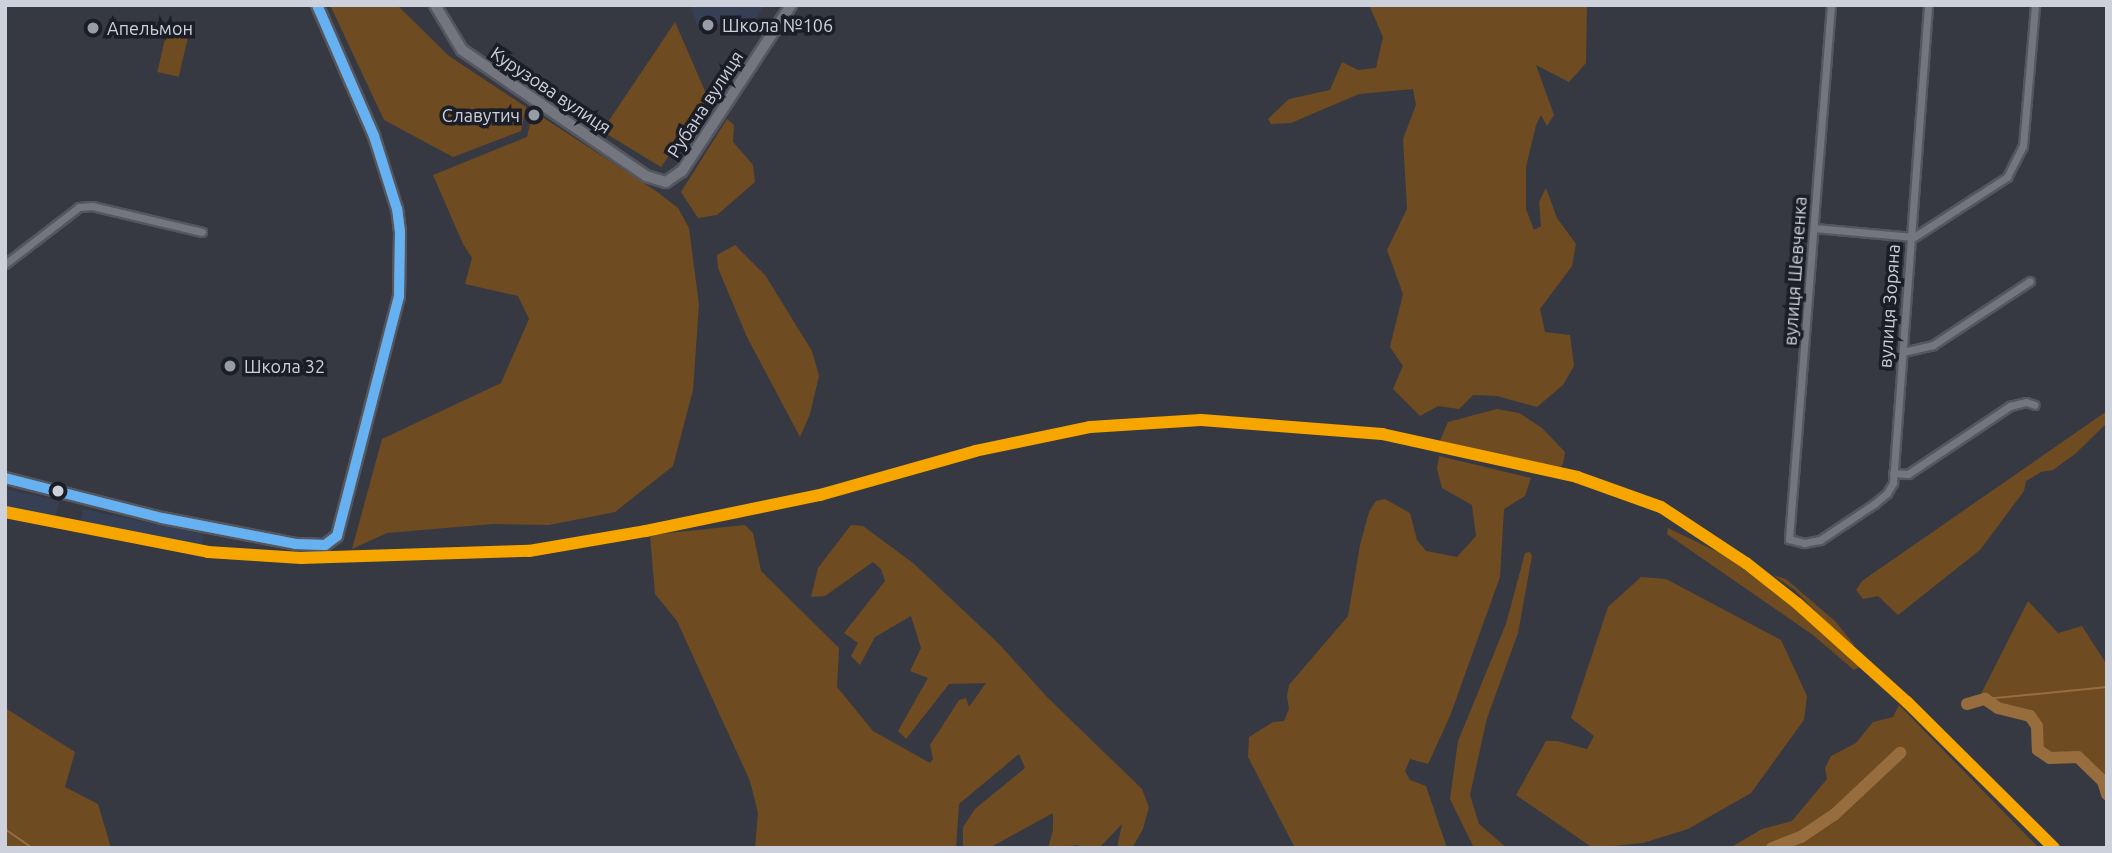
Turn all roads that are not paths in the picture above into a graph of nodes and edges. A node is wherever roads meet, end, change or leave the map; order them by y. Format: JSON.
{"nodes":[{"id":1,"x":317,"y":5,"type":"edge"},
{"id":2,"x":435,"y":5,"type":"edge"},
{"id":3,"x":791,"y":5,"type":"edge"},
{"id":4,"x":1831,"y":5,"type":"edge"},
{"id":5,"x":1928,"y":5,"type":"edge"},
{"id":6,"x":2035,"y":5,"type":"edge"},
{"id":7,"x":666,"y":183,"type":"joint"},
{"id":8,"x":1814,"y":229,"type":"junction"},
{"id":9,"x":202,"y":232,"type":"dead end"},
{"id":10,"x":1909,"y":237,"type":"junction"},
{"id":11,"x":5,"y":264,"type":"edge"},
{"id":12,"x":2030,"y":281,"type":"dead end"},
{"id":13,"x":1903,"y":352,"type":"junction"},
{"id":14,"x":2035,"y":405,"type":"dead end"},
{"id":15,"x":1893,"y":473,"type":"junction"},
{"id":16,"x":5,"y":478,"type":"edge"},
{"id":17,"x":1789,"y":539,"type":"joint"}],
"edges":[{"from":1,"to":16,"type":"street"},
{"from":2,"to":7,"type":"street","name":"Курузова вулиця"},
{"from":3,"to":7,"type":"street","name":"Рубана вулиця"},
{"from":4,"to":8,"type":"street","name":"вулиця Шевченка"},
{"from":5,"to":10,"type":"street","name":"вулиця Зоряна"},
{"from":6,"to":10,"type":"street"},
{"from":8,"to":10,"type":"street"},
{"from":8,"to":17,"type":"street","name":"вулиця Шевченка"},
{"from":9,"to":11,"type":"street"},
{"from":10,"to":13,"type":"street","name":"вулиця Зоряна"},
{"from":12,"to":13,"type":"street"},
{"from":13,"to":15,"type":"street","name":"вулиця Зоряна"},
{"from":14,"to":15,"type":"street"},
{"from":15,"to":17,"type":"street","name":"вулиця Зоряна"}]}
